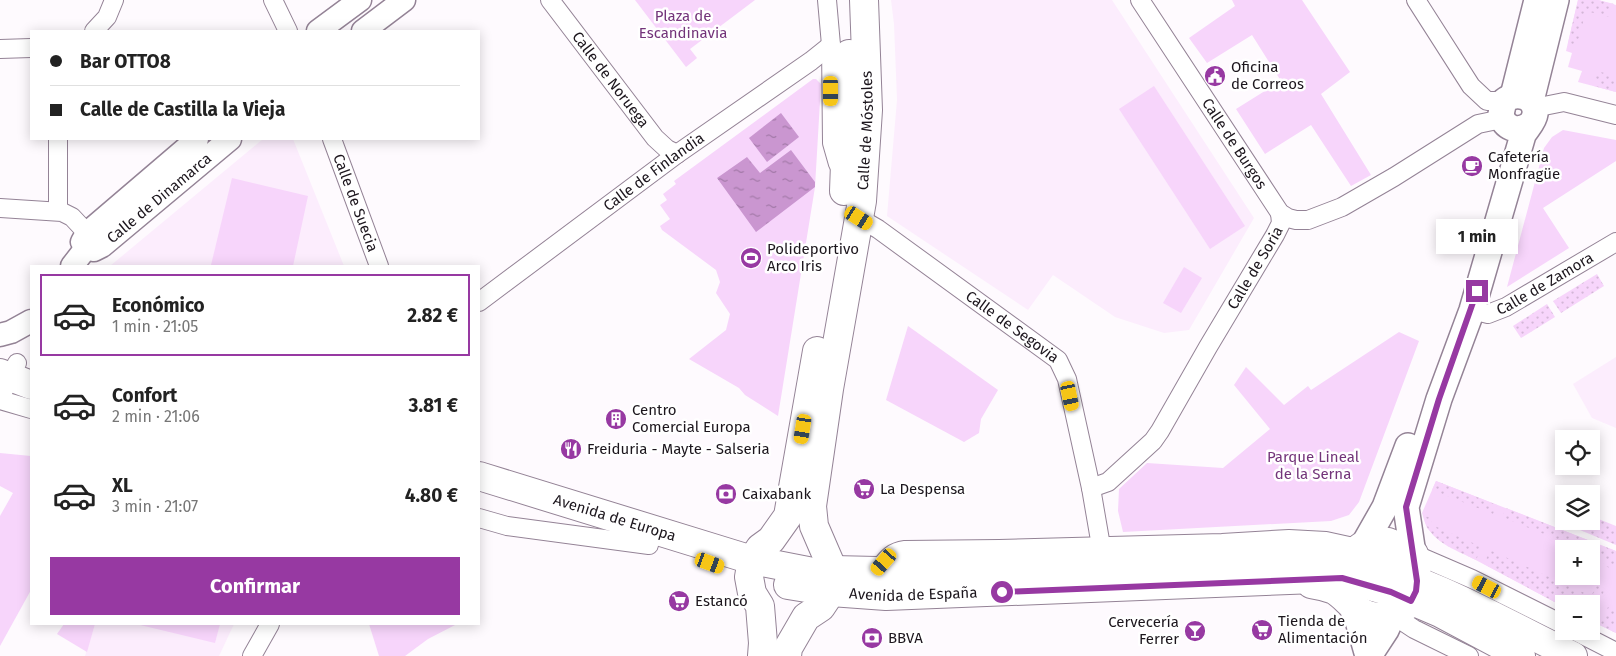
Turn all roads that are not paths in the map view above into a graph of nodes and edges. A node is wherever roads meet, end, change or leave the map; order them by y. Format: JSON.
{"nodes":[{"id":1,"x":114,"y":0,"type":"edge"},
{"id":2,"x":274,"y":0,"type":"edge"},
{"id":3,"x":360,"y":0,"type":"edge"},
{"id":4,"x":404,"y":0,"type":"edge"},
{"id":5,"x":550,"y":0,"type":"edge"},
{"id":6,"x":827,"y":0,"type":"edge"},
{"id":7,"x":845,"y":0,"type":"edge"},
{"id":8,"x":864,"y":0,"type":"edge"},
{"id":9,"x":1140,"y":0,"type":"edge"},
{"id":10,"x":1416,"y":0,"type":"edge"},
{"id":11,"x":1537,"y":0,"type":"edge"},
{"id":12,"x":1556,"y":0,"type":"edge"},
{"id":13,"x":95,"y":30,"type":"edge"},
{"id":14,"x":288,"y":30,"type":"edge"},
{"id":15,"x":319,"y":30,"type":"edge"},
{"id":16,"x":364,"y":30,"type":"edge"},
{"id":17,"x":831,"y":45,"type":"junction"},
{"id":18,"x":30,"y":48,"type":"edge"},
{"id":19,"x":0,"y":49,"type":"edge"},
{"id":20,"x":1517,"y":111,"type":"junction"},
{"id":21,"x":1616,"y":115,"type":"edge"},
{"id":22,"x":58,"y":140,"type":"edge"},
{"id":23,"x":196,"y":140,"type":"edge"},
{"id":24,"x":229,"y":140,"type":"edge"},
{"id":25,"x":332,"y":140,"type":"edge"},
{"id":26,"x":677,"y":154,"type":"junction"},
{"id":27,"x":844,"y":189,"type":"junction"},
{"id":28,"x":0,"y":208,"type":"edge"},
{"id":29,"x":58,"y":211,"type":"junction"},
{"id":30,"x":1280,"y":213,"type":"junction"},
{"id":31,"x":859,"y":218,"type":"junction"},
{"id":32,"x":86,"y":241,"type":"junction"},
{"id":33,"x":1616,"y":242,"type":"edge"},
{"id":34,"x":73,"y":265,"type":"edge"},
{"id":35,"x":379,"y":265,"type":"edge"},
{"id":36,"x":480,"y":301,"type":"edge"},
{"id":37,"x":1472,"y":310,"type":"junction"},
{"id":38,"x":30,"y":322,"type":"edge"},
{"id":39,"x":0,"y":335,"type":"edge"},
{"id":40,"x":11,"y":377,"type":"edge"},
{"id":41,"x":30,"y":408,"type":"edge"},
{"id":42,"x":480,"y":476,"type":"edge"},
{"id":43,"x":1090,"y":488,"type":"junction"},
{"id":44,"x":480,"y":493,"type":"edge"},
{"id":45,"x":480,"y":518,"type":"edge"},
{"id":46,"x":771,"y":540,"type":"junction"},
{"id":47,"x":650,"y":545,"type":"junction"},
{"id":48,"x":1101,"y":546,"type":"junction"},
{"id":49,"x":1352,"y":566,"type":"junction"},
{"id":50,"x":751,"y":569,"type":"junction"},
{"id":51,"x":829,"y":571,"type":"junction"},
{"id":52,"x":877,"y":571,"type":"junction"},
{"id":53,"x":1410,"y":585,"type":"junction"},
{"id":54,"x":760,"y":606,"type":"junction"},
{"id":55,"x":806,"y":617,"type":"junction"},
{"id":56,"x":1555,"y":622,"type":"edge"},
{"id":57,"x":269,"y":625,"type":"edge"},
{"id":58,"x":1593,"y":640,"type":"edge"},
{"id":59,"x":1616,"y":652,"type":"edge"},
{"id":60,"x":252,"y":656,"type":"edge"},
{"id":61,"x":762,"y":656,"type":"edge"},
{"id":62,"x":787,"y":656,"type":"edge"},
{"id":63,"x":1368,"y":656,"type":"edge"},
{"id":64,"x":1469,"y":656,"type":"edge"},
{"id":65,"x":1521,"y":656,"type":"edge"},
{"id":66,"x":1573,"y":656,"type":"edge"}],
"edges":[{"from":1,"to":13,"type":"street"},
{"from":2,"to":14,"type":"street"},
{"from":3,"to":15,"type":"street"},
{"from":4,"to":16,"type":"street"},
{"from":5,"to":26,"type":"street","name":"Calle de Noruega"},
{"from":6,"to":17,"type":"street","name":"Calle de Móstoles"},
{"from":7,"to":27,"type":"main road","name":"Calle de Móstoles"},
{"from":8,"to":31,"type":"main road","name":"Calle de Móstoles"},
{"from":9,"to":30,"type":"street","name":"Calle de Burgos"},
{"from":10,"to":20,"type":"street"},
{"from":11,"to":20,"type":"main road"},
{"from":12,"to":20,"type":"main road"},
{"from":17,"to":26,"type":"street","name":"Calle de Finlandia"},
{"from":17,"to":27,"type":"street","name":"Calle de Móstoles"},
{"from":18,"to":19,"type":"street"},
{"from":20,"to":21,"type":"street"},
{"from":20,"to":30,"type":"street","name":"Calle de Soria"},
{"from":20,"to":37,"type":"main road"},
{"from":20,"to":49,"type":"main road"},
{"from":22,"to":29,"type":"street"},
{"from":23,"to":32,"type":"street","name":"Calle de Dinamarca"},
{"from":24,"to":32,"type":"street","name":"Calle de Dinamarca"},
{"from":25,"to":35,"type":"street","name":"Calle de Suecia"},
{"from":26,"to":36,"type":"street","name":"Calle de Finlandia"},
{"from":27,"to":46,"type":"main road","name":"Calle de Móstoles"},
{"from":28,"to":29,"type":"street"},
{"from":29,"to":32,"type":"street"},
{"from":30,"to":43,"type":"street","name":"Calle de Soria"},
{"from":31,"to":43,"type":"street","name":"Calle de Segovia"},
{"from":31,"to":51,"type":"main road","name":"Calle de Móstoles"},
{"from":32,"to":34,"type":"street","name":"Calle de Dinamarca"},
{"from":33,"to":37,"type":"street","name":"Calle de Zamora"},
{"from":37,"to":53,"type":"main road"},
{"from":38,"to":39,"type":"street"},
{"from":40,"to":41,"type":"street"},
{"from":42,"to":50,"type":"main road","name":"Avenida de Europa"},
{"from":43,"to":48,"type":"street","name":"Calle de Segovia"},
{"from":44,"to":47,"type":"main road","name":"Avenida de Europa"},
{"from":45,"to":47,"type":"street","name":"Avenida de Europa"},
{"from":46,"to":50,"type":"main road","name":"Calle de Móstoles"},
{"from":46,"to":51,"type":"main road","name":"Avenida de España"},
{"from":47,"to":50,"type":"main road","name":"Avenida de Europa"},
{"from":48,"to":49,"type":"street","name":"Avenida de España"},
{"from":48,"to":52,"type":"street","name":"Avenida de España"},
{"from":49,"to":51,"type":"main road","name":"Avenida de España"},
{"from":49,"to":52,"type":"main road","name":"Avenida de España"},
{"from":49,"to":53,"type":"main road","name":"Avenida de España"},
{"from":49,"to":53,"type":"main road","name":"Avenida de España"},
{"from":49,"to":63,"type":"main road"},
{"from":50,"to":51,"type":"main road","name":"Avenida de España"},
{"from":50,"to":54,"type":"main road"},
{"from":51,"to":52,"type":"main road","name":"Avenida de España"},
{"from":51,"to":55,"type":"main road"},
{"from":53,"to":56,"type":"street","name":"Avenida de España"},
{"from":53,"to":63,"type":"main road"},
{"from":53,"to":64,"type":"street","name":"Avenida de España"},
{"from":53,"to":65,"type":"main road","name":"Avenida de España"},
{"from":53,"to":66,"type":"main road","name":"Avenida de España"},
{"from":54,"to":55,"type":"main road"},
{"from":54,"to":61,"type":"main road"},
{"from":55,"to":62,"type":"main road"},
{"from":57,"to":60,"type":"street"},
{"from":58,"to":59,"type":"street"}]}
